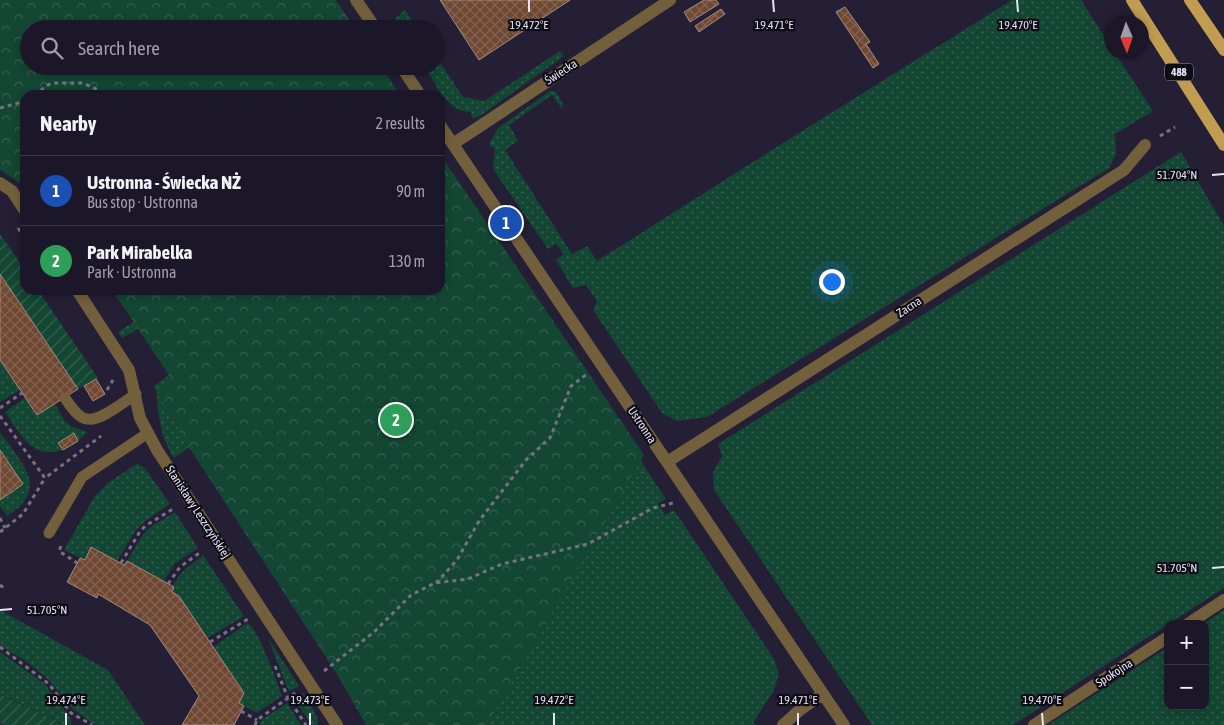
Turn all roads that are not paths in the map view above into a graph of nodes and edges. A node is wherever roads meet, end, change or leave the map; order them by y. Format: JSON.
{"nodes":[{"id":1,"x":356,"y":0,"type":"edge"},
{"id":2,"x":670,"y":0,"type":"edge"},
{"id":3,"x":1132,"y":0,"type":"edge"},
{"id":4,"x":1190,"y":0,"type":"edge"},
{"id":5,"x":370,"y":20,"type":"edge"},
{"id":6,"x":1224,"y":50,"type":"edge"},
{"id":7,"x":407,"y":75,"type":"edge"},
{"id":8,"x":417,"y":90,"type":"edge"},
{"id":9,"x":445,"y":132,"type":"edge"},
{"id":10,"x":453,"y":144,"type":"junction"},
{"id":11,"x":1145,"y":145,"type":"dead end"},
{"id":12,"x":1224,"y":145,"type":"edge"},
{"id":13,"x":0,"y":184,"type":"edge"},
{"id":14,"x":20,"y":203,"type":"edge"},
{"id":15,"x":80,"y":295,"type":"edge"},
{"id":16,"x":136,"y":394,"type":"junction"},
{"id":17,"x":64,"y":398,"type":"dead end"},
{"id":18,"x":148,"y":432,"type":"junction"},
{"id":19,"x":667,"y":462,"type":"junction"},
{"id":20,"x":49,"y":533,"type":"dead end"},
{"id":21,"x":1224,"y":600,"type":"edge"},
{"id":22,"x":1194,"y":620,"type":"edge"},
{"id":23,"x":1164,"y":640,"type":"edge"},
{"id":24,"x":823,"y":694,"type":"junction"},
{"id":25,"x":337,"y":725,"type":"edge"},
{"id":26,"x":782,"y":725,"type":"edge"},
{"id":27,"x":844,"y":725,"type":"edge"},
{"id":28,"x":1034,"y":725,"type":"edge"}],
"edges":[{"from":1,"to":5,"type":"street"},
{"from":2,"to":10,"type":"street","name":"Świecka"},
{"from":3,"to":12,"type":"main road","number":"488"},
{"from":4,"to":6,"type":"main road"},
{"from":7,"to":8,"type":"street"},
{"from":9,"to":10,"type":"street","name":"Ustronna"},
{"from":10,"to":19,"type":"street","name":"Ustronna"},
{"from":11,"to":19,"type":"street","name":"Zacna"},
{"from":13,"to":14,"type":"street"},
{"from":15,"to":16,"type":"street","name":"Stanisławy Leszczyńskiej"},
{"from":16,"to":17,"type":"lane"},
{"from":16,"to":18,"type":"street","name":"Stanisławy Leszczyńskiej"},
{"from":18,"to":20,"type":"lane"},
{"from":18,"to":25,"type":"street","name":"Stanisławy Leszczyńskiej"},
{"from":19,"to":24,"type":"street","name":"Ustronna"},
{"from":21,"to":22,"type":"street"},
{"from":23,"to":28,"type":"street","name":"Spokojna"},
{"from":24,"to":26,"type":"street"},
{"from":24,"to":27,"type":"street","name":"Ustronna"}]}
